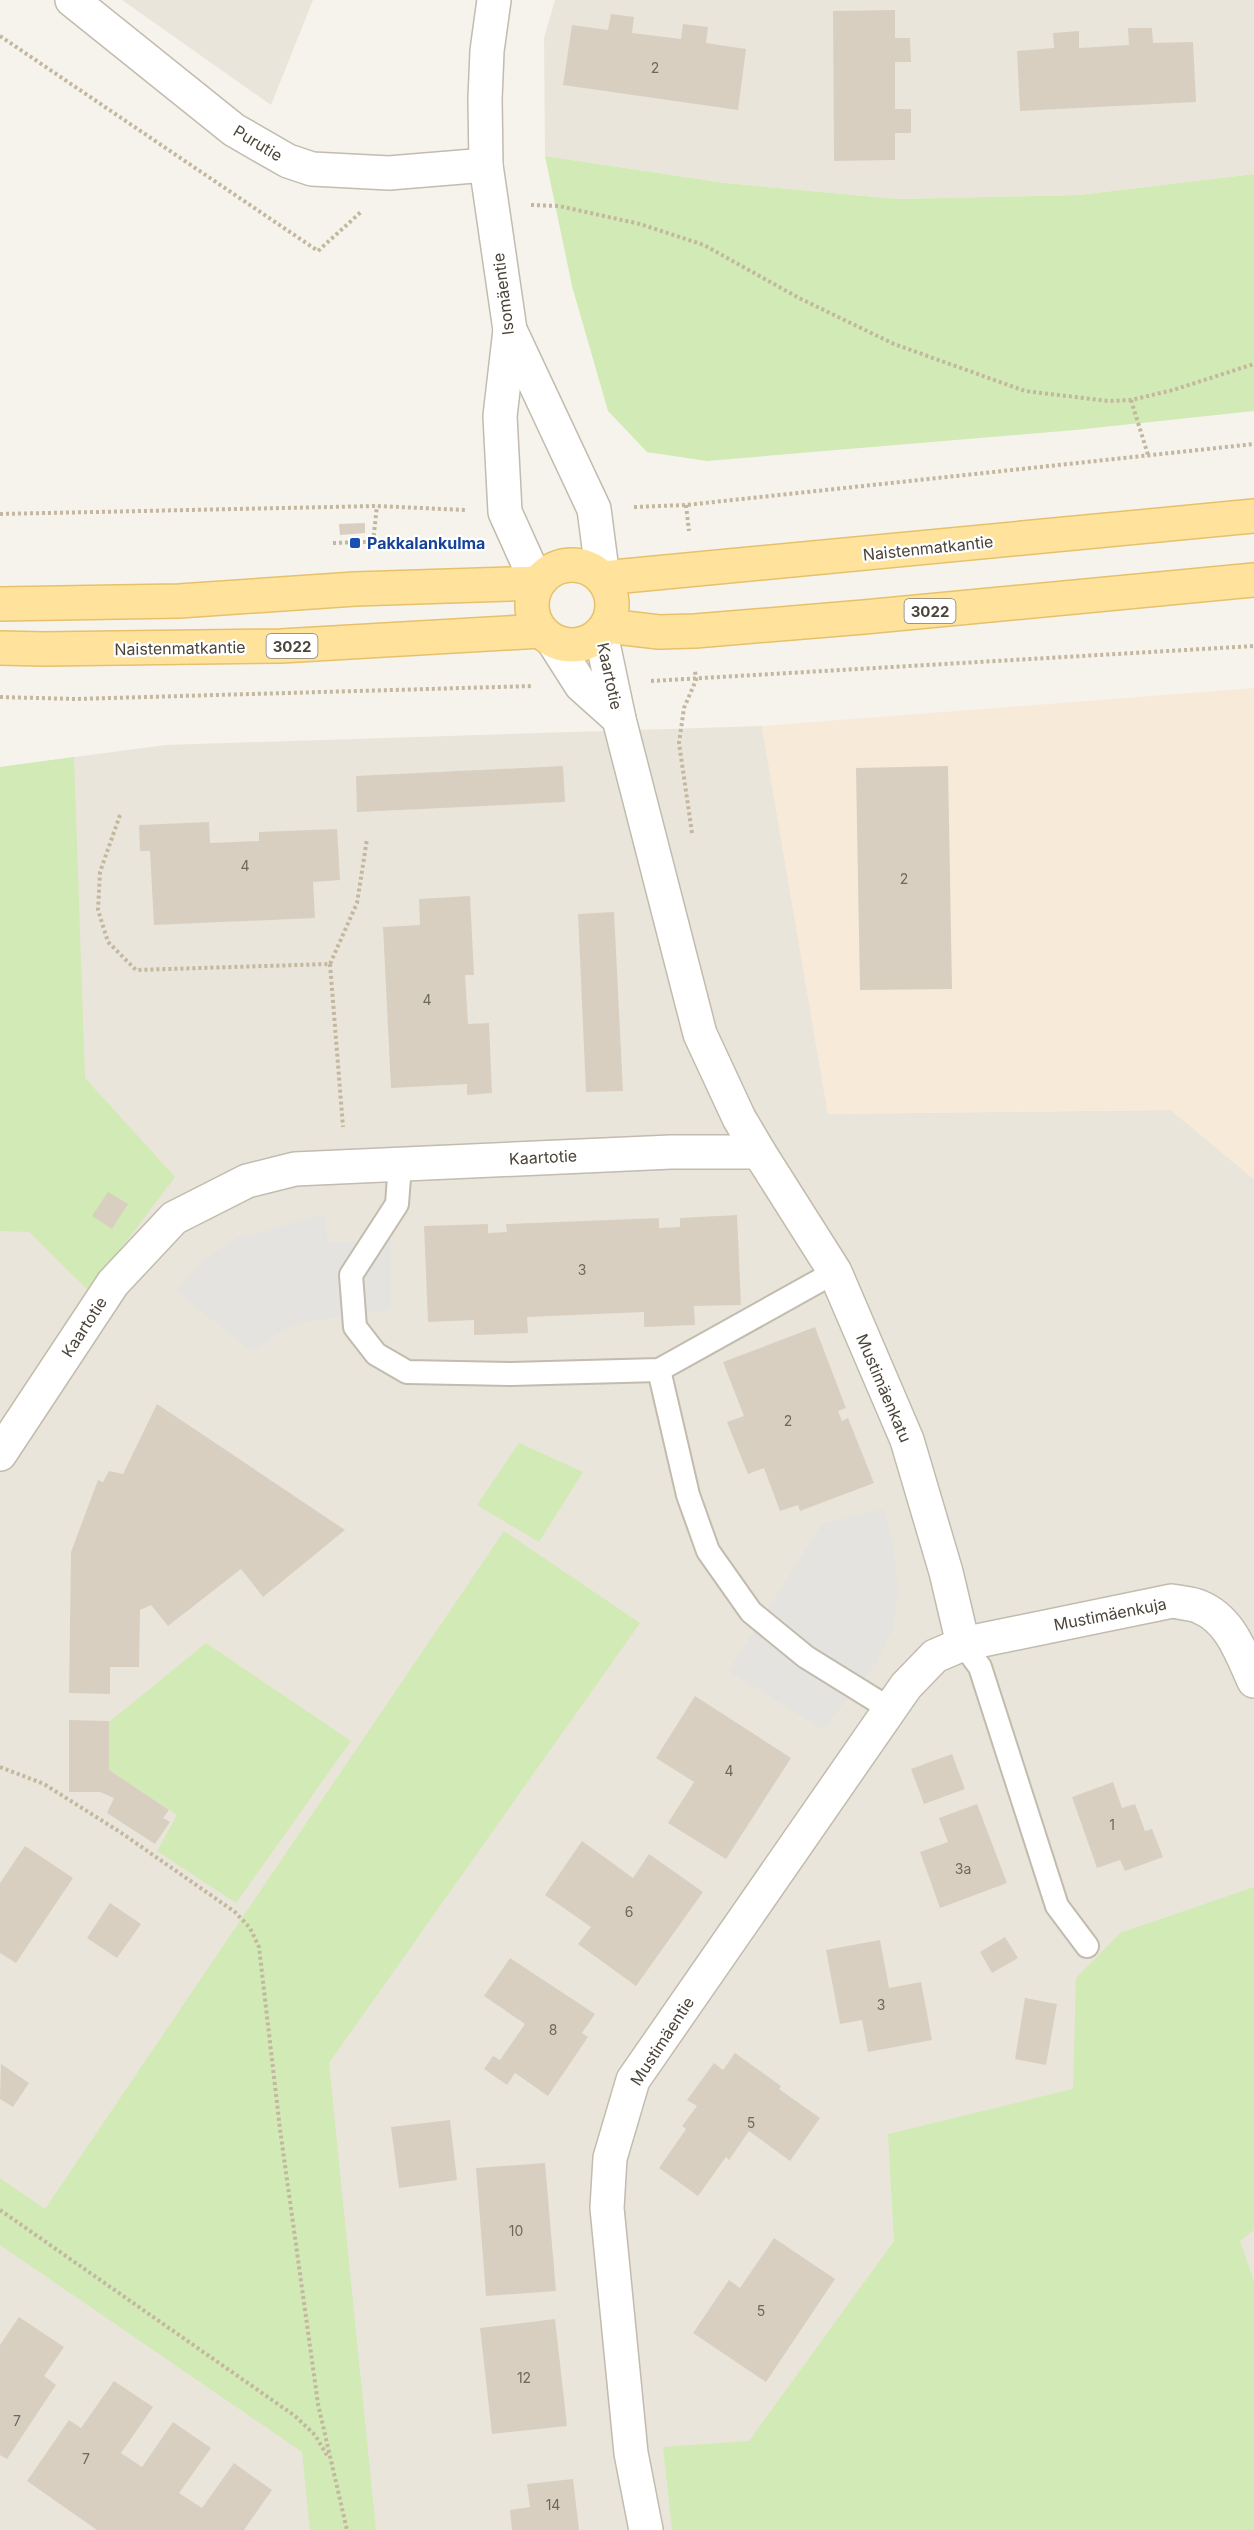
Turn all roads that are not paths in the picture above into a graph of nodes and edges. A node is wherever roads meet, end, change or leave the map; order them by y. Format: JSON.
{"nodes":[{"id":1,"x":72,"y":0,"type":"edge"},
{"id":2,"x":494,"y":0,"type":"edge"},
{"id":3,"x":486,"y":165,"type":"junction"},
{"id":4,"x":510,"y":330,"type":"junction"},
{"id":5,"x":1254,"y":516,"type":"edge"},
{"id":6,"x":603,"y":578,"type":"junction"},
{"id":7,"x":1254,"y":580,"type":"edge"},
{"id":8,"x":537,"y":583,"type":"junction"},
{"id":9,"x":0,"y":604,"type":"edge"},
{"id":10,"x":604,"y":630,"type":"junction"},
{"id":11,"x":547,"y":636,"type":"junction"},
{"id":12,"x":0,"y":648,"type":"edge"},
{"id":13,"x":619,"y":719,"type":"junction"},
{"id":14,"x":759,"y":1152,"type":"junction"},
{"id":15,"x":400,"y":1164,"type":"junction"},
{"id":16,"x":835,"y":1272,"type":"junction"},
{"id":17,"x":659,"y":1370,"type":"junction"},
{"id":18,"x":0,"y":1454,"type":"edge"},
{"id":19,"x":963,"y":1644,"type":"junction"},
{"id":20,"x":1254,"y":1681,"type":"edge"},
{"id":21,"x":890,"y":1709,"type":"junction"},
{"id":22,"x":1088,"y":1946,"type":"dead end"},
{"id":23,"x":646,"y":2530,"type":"edge"}],
"edges":[{"from":1,"to":3,"type":"street","name":"Purutie"},
{"from":2,"to":3,"type":"street","name":"Isomäentie"},
{"from":3,"to":4,"type":"street","name":"Isomäentie"},
{"from":4,"to":6,"type":"street"},
{"from":4,"to":8,"type":"street","name":"Isomäentie"},
{"from":5,"to":6,"type":"main road","name":"Naistenmatkantie"},
{"from":6,"to":8,"type":"main road"},
{"from":6,"to":10,"type":"main road"},
{"from":7,"to":10,"type":"main road","number":"3022"},
{"from":8,"to":9,"type":"main road"},
{"from":8,"to":11,"type":"main road"},
{"from":10,"to":11,"type":"main road","number":"3022"},
{"from":10,"to":13,"type":"street","name":"Kaartotie"},
{"from":11,"to":12,"type":"main road","name":"Naistenmatkantie","number":"3022"},
{"from":11,"to":13,"type":"street","name":"Kaartotie"},
{"from":13,"to":14,"type":"street","name":"Kaartotie"},
{"from":14,"to":15,"type":"street","name":"Kaartotie"},
{"from":14,"to":16,"type":"street","name":"Mustimäenkatu"},
{"from":15,"to":17,"type":"lane"},
{"from":15,"to":18,"type":"street","name":"Kaartotie"},
{"from":16,"to":17,"type":"lane"},
{"from":16,"to":19,"type":"street","name":"Mustimäenkatu"},
{"from":17,"to":21,"type":"lane"},
{"from":19,"to":20,"type":"street","name":"Mustimäenkuja"},
{"from":19,"to":21,"type":"street","name":"Mustimäentie"},
{"from":19,"to":22,"type":"lane"},
{"from":21,"to":23,"type":"street","name":"Mustimäentie"}]}
